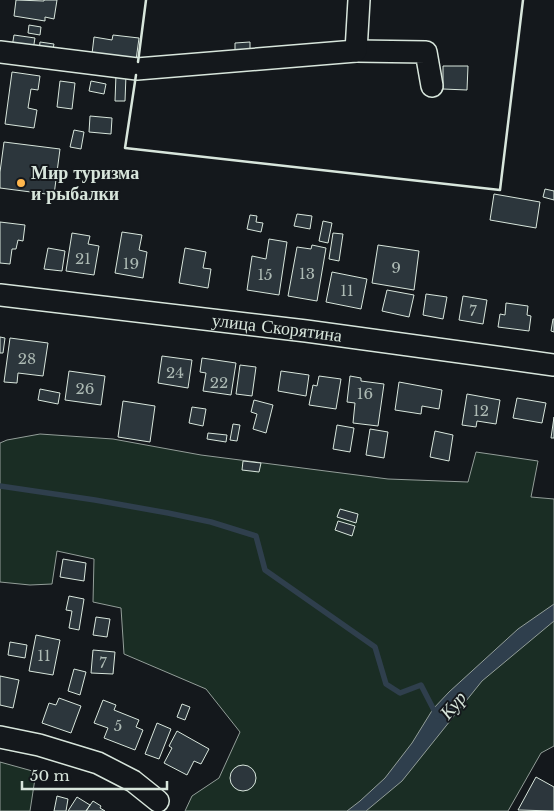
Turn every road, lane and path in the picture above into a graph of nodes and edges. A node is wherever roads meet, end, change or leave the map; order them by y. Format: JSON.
{"nodes":[{"id":1,"x":359,"y":0,"type":"edge"},
{"id":2,"x":356,"y":51,"type":"junction"},
{"id":3,"x":0,"y":52,"type":"edge"},
{"id":4,"x":432,"y":86,"type":"dead end"},
{"id":5,"x":0,"y":295,"type":"edge"},
{"id":6,"x":554,"y":365,"type":"edge"},
{"id":7,"x":0,"y":737,"type":"edge"},
{"id":8,"x":158,"y":801,"type":"dead end"}],
"edges":[{"from":1,"to":2,"type":"street"},
{"from":2,"to":3,"type":"street"},
{"from":2,"to":4,"type":"street"},
{"from":5,"to":6,"type":"street","name":"улица Скорятина"},
{"from":7,"to":8,"type":"street"}]}
